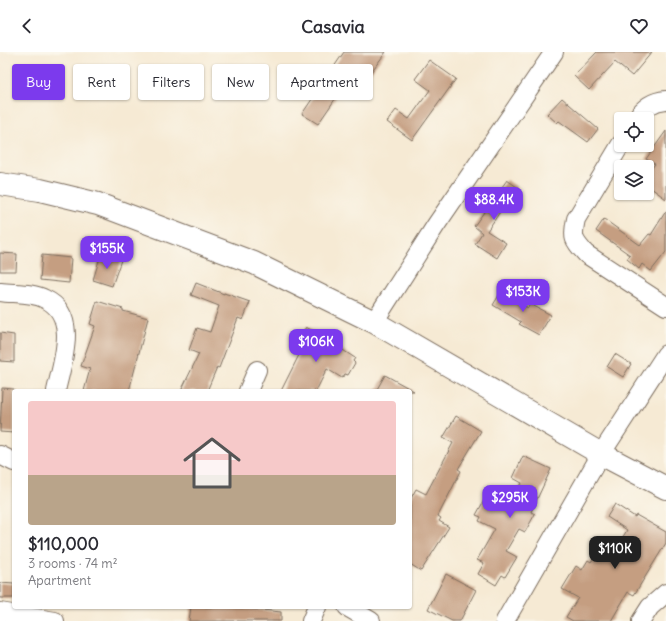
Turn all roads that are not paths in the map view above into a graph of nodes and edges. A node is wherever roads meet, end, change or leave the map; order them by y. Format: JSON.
{"nodes":[{"id":1,"x":554,"y":52,"type":"edge"},
{"id":2,"x":666,"y":100,"type":"edge"},
{"id":3,"x":640,"y":112,"type":"edge"},
{"id":4,"x":616,"y":152,"type":"edge"},
{"id":5,"x":0,"y":184,"type":"edge"},
{"id":6,"x":0,"y":292,"type":"edge"},
{"id":7,"x":666,"y":306,"type":"edge"},
{"id":8,"x":374,"y":322,"type":"junction"},
{"id":9,"x":666,"y":354,"type":"edge"},
{"id":10,"x":257,"y":370,"type":"dead end"},
{"id":11,"x":56,"y":389,"type":"edge"},
{"id":12,"x":249,"y":389,"type":"edge"},
{"id":13,"x":601,"y":454,"type":"junction"},
{"id":14,"x":666,"y":488,"type":"edge"},
{"id":15,"x":666,"y":594,"type":"edge"},
{"id":16,"x":316,"y":609,"type":"edge"},
{"id":17,"x":350,"y":609,"type":"edge"},
{"id":18,"x":0,"y":612,"type":"edge"},
{"id":19,"x":55,"y":621,"type":"edge"},
{"id":20,"x":311,"y":621,"type":"edge"},
{"id":21,"x":371,"y":621,"type":"edge"},
{"id":22,"x":505,"y":621,"type":"edge"},
{"id":23,"x":641,"y":621,"type":"edge"}],
"edges":[{"from":1,"to":8,"type":"street"},
{"from":2,"to":3,"type":"street"},
{"from":4,"to":7,"type":"street"},
{"from":5,"to":8,"type":"street"},
{"from":6,"to":11,"type":"street"},
{"from":8,"to":13,"type":"street"},
{"from":9,"to":13,"type":"street"},
{"from":10,"to":12,"type":"street"},
{"from":13,"to":14,"type":"street"},
{"from":13,"to":22,"type":"street"},
{"from":15,"to":23,"type":"street"},
{"from":16,"to":20,"type":"street"},
{"from":17,"to":21,"type":"street"},
{"from":18,"to":19,"type":"street"}]}
